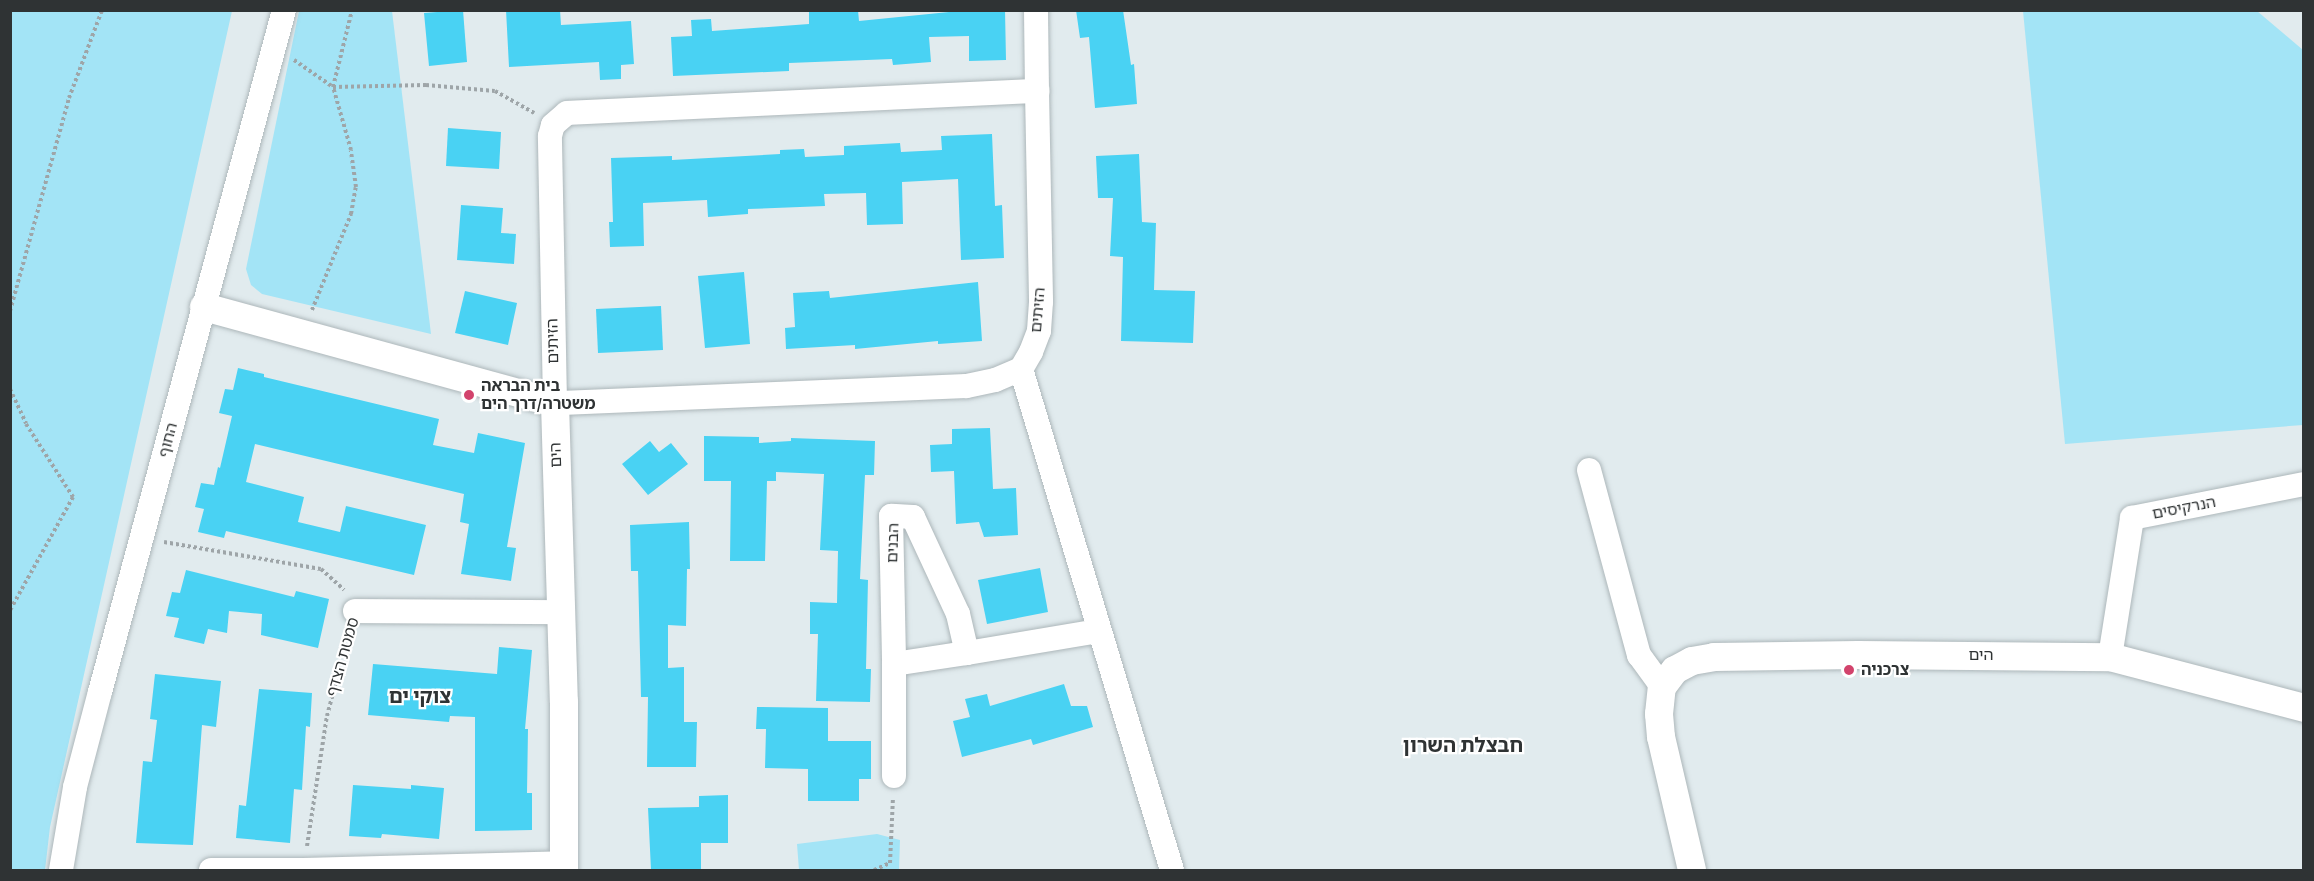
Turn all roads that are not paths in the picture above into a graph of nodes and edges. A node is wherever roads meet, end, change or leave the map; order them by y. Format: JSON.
{"nodes":[{"id":1,"x":284,"y":10,"type":"edge"},
{"id":2,"x":1036,"y":10,"type":"edge"},
{"id":3,"x":1037,"y":91,"type":"junction"},
{"id":4,"x":204,"y":307,"type":"junction"},
{"id":5,"x":1021,"y":369,"type":"junction"},
{"id":6,"x":555,"y":403,"type":"junction"},
{"id":7,"x":1589,"y":470,"type":"dead end"},
{"id":8,"x":2304,"y":484,"type":"edge"},
{"id":9,"x":355,"y":610,"type":"road end"},
{"id":10,"x":561,"y":612,"type":"junction"},
{"id":11,"x":1099,"y":632,"type":"junction"},
{"id":12,"x":967,"y":653,"type":"junction"},
{"id":13,"x":2110,"y":657,"type":"junction"},
{"id":14,"x":894,"y":664,"type":"junction"},
{"id":15,"x":1662,"y":687,"type":"junction"},
{"id":16,"x":2304,"y":708,"type":"edge"},
{"id":17,"x":894,"y":776,"type":"road end"},
{"id":18,"x":564,"y":867,"type":"edge"},
{"id":19,"x":61,"y":870,"type":"edge"},
{"id":20,"x":211,"y":870,"type":"edge"},
{"id":21,"x":304,"y":870,"type":"edge"},
{"id":22,"x":1172,"y":870,"type":"edge"},
{"id":23,"x":1692,"y":870,"type":"edge"}],
"edges":[{"from":1,"to":4,"type":"street","name":"החוף"},
{"from":2,"to":3,"type":"street","name":"הזיתים"},
{"from":3,"to":5,"type":"street","name":"הזיתים"},
{"from":3,"to":6,"type":"street","name":"הזיתים"},
{"from":4,"to":6,"type":"street"},
{"from":4,"to":19,"type":"street","name":"החוף"},
{"from":5,"to":6,"type":"street"},
{"from":5,"to":11,"type":"street"},
{"from":6,"to":10,"type":"street","name":"הים"},
{"from":7,"to":15,"type":"street"},
{"from":8,"to":13,"type":"street","name":"הנרקיסים"},
{"from":9,"to":10,"type":"street","name":"סמטת הצדף"},
{"from":10,"to":18,"type":"street","name":"הים"},
{"from":11,"to":12,"type":"street"},
{"from":11,"to":22,"type":"street"},
{"from":12,"to":14,"type":"street"},
{"from":12,"to":14,"type":"street","name":"הבנים"},
{"from":13,"to":15,"type":"street","name":"הים"},
{"from":13,"to":16,"type":"street","name":"הים"},
{"from":14,"to":17,"type":"street","name":"הבנים"},
{"from":15,"to":23,"type":"street"},
{"from":18,"to":21,"type":"street"},
{"from":20,"to":21,"type":"street"}]}
